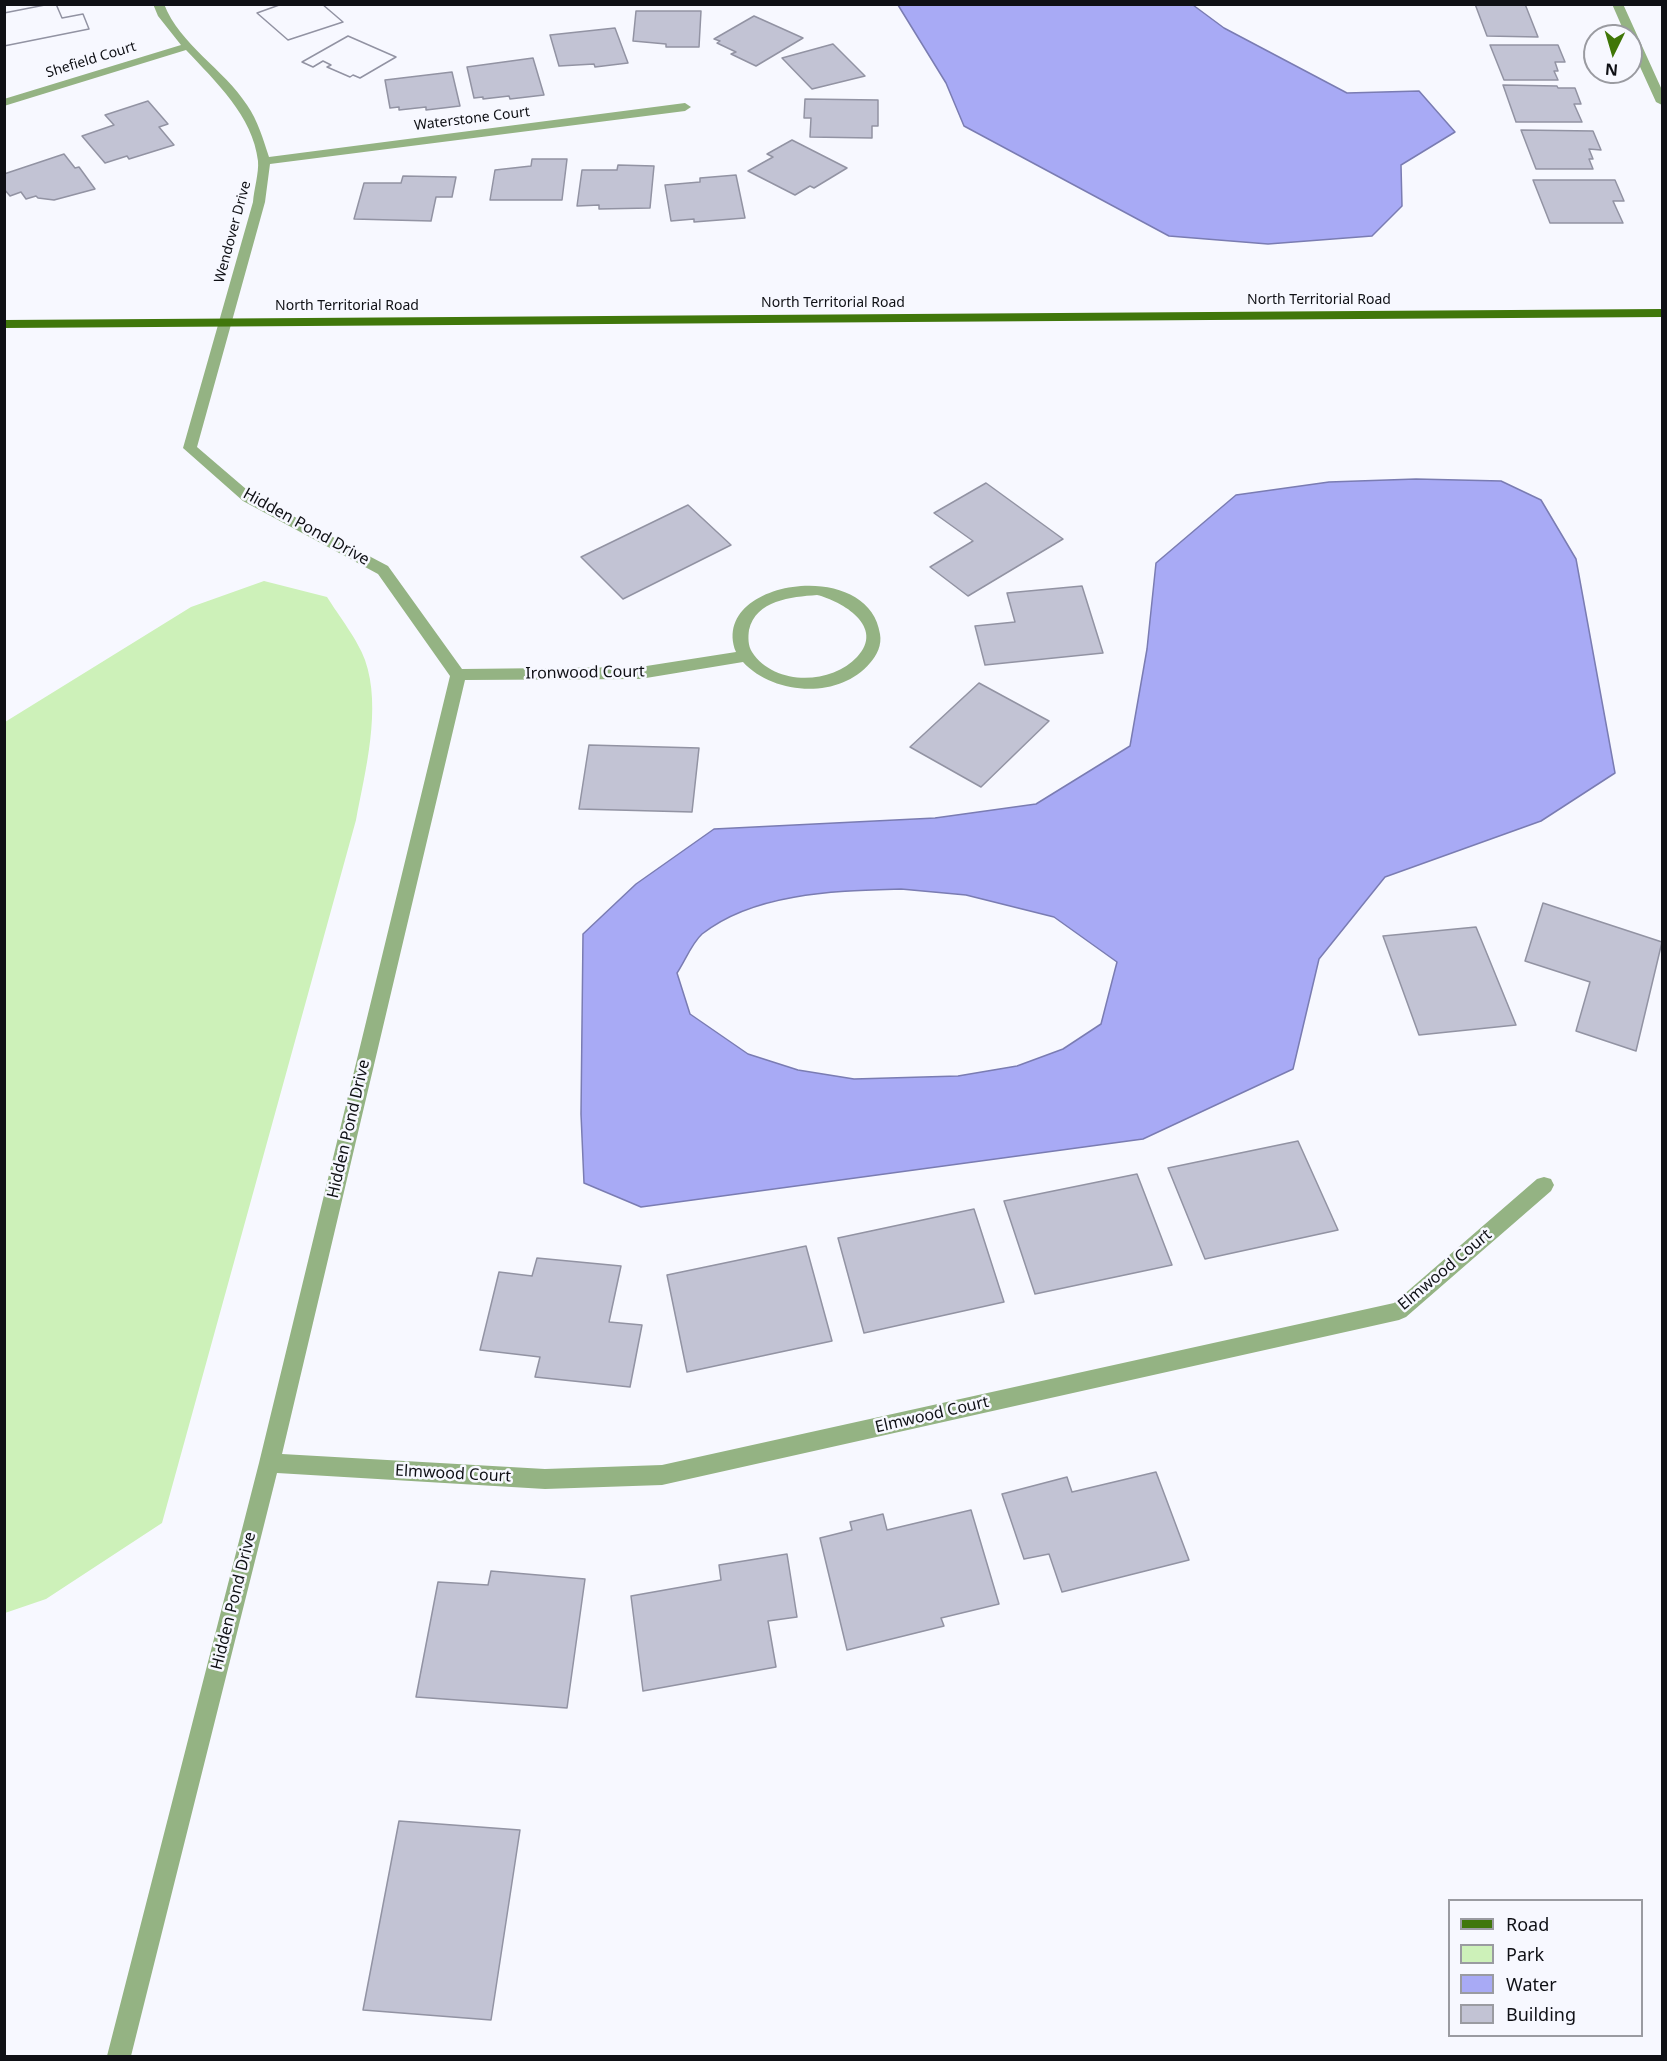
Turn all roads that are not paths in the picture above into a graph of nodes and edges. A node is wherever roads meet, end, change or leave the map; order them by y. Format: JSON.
{"nodes":[{"id":1,"x":159,"y":4,"type":"edge"},
{"id":2,"x":1617,"y":4,"type":"edge"},
{"id":3,"x":188,"y":46,"type":"junction"},
{"id":4,"x":1662,"y":102,"type":"edge"},
{"id":5,"x":4,"y":103,"type":"edge"},
{"id":6,"x":685,"y":107,"type":"dead end"},
{"id":7,"x":264,"y":160,"type":"junction"},
{"id":8,"x":1662,"y":313,"type":"edge"},
{"id":9,"x":223,"y":322,"type":"junction"},
{"id":10,"x":4,"y":324,"type":"edge"},
{"id":11,"x":746,"y":656,"type":"junction"},
{"id":12,"x":458,"y":675,"type":"junction"},
{"id":13,"x":1544,"y":1185,"type":"dead end"},
{"id":14,"x":269,"y":1463,"type":"junction"},
{"id":15,"x":119,"y":2056,"type":"edge"}],
"edges":[{"from":1,"to":3,"type":"street","name":"Wendover Drive"},
{"from":2,"to":4,"type":"street"},
{"from":3,"to":5,"type":"street","name":"Shefield Court"},
{"from":3,"to":7,"type":"street","name":"Wendover Drive"},
{"from":6,"to":7,"type":"street","name":"Waterstone Court"},
{"from":7,"to":9,"type":"street","name":"Wendover Drive"},
{"from":8,"to":9,"type":"main road","name":"North Territorial Road"},
{"from":9,"to":10,"type":"main road","name":"North Territorial Road"},
{"from":9,"to":12,"type":"street","name":"Hidden Pond Drive"},
{"from":11,"to":11,"type":"street"},
{"from":11,"to":12,"type":"street","name":"Ironwood Court"},
{"from":12,"to":14,"type":"street","name":"Hidden Pond Drive"},
{"from":13,"to":14,"type":"street","name":"Elmwood Court"},
{"from":14,"to":15,"type":"street","name":"Hidden Pond Drive"}]}
